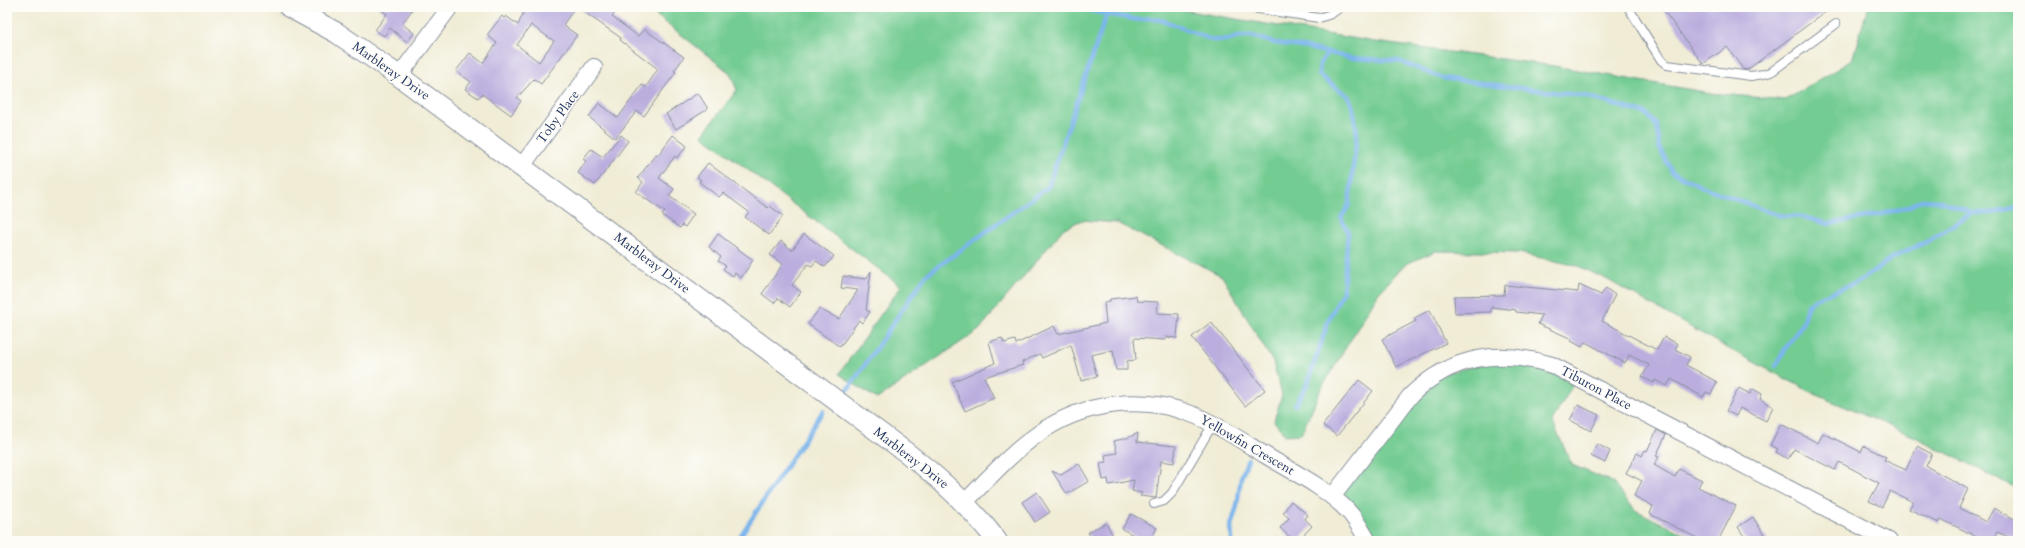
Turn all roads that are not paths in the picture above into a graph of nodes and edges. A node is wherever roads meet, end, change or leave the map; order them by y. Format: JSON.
{"nodes":[{"id":1,"x":289,"y":7,"type":"edge"},
{"id":2,"x":450,"y":7,"type":"edge"},
{"id":3,"x":1245,"y":7,"type":"edge"},
{"id":4,"x":1341,"y":7,"type":"edge"},
{"id":5,"x":1628,"y":7,"type":"edge"},
{"id":6,"x":310,"y":12,"type":"edge"},
{"id":7,"x":1836,"y":24,"type":"dead end"},
{"id":8,"x":594,"y":68,"type":"dead end"},
{"id":9,"x":399,"y":76,"type":"junction"},
{"id":10,"x":522,"y":166,"type":"junction"},
{"id":11,"x":1213,"y":424,"type":"junction"},
{"id":12,"x":1332,"y":497,"type":"junction"},
{"id":13,"x":965,"y":502,"type":"junction"},
{"id":14,"x":1154,"y":504,"type":"dead end"},
{"id":15,"x":998,"y":541,"type":"edge"},
{"id":16,"x":1368,"y":541,"type":"edge"},
{"id":17,"x":1889,"y":541,"type":"edge"}],
"edges":[{"from":1,"to":6,"type":"street","name":"Marbleray Drive"},
{"from":2,"to":9,"type":"street"},
{"from":3,"to":4,"type":"lane"},
{"from":5,"to":7,"type":"lane"},
{"from":6,"to":9,"type":"street","name":"Marbleray Drive"},
{"from":8,"to":10,"type":"street","name":"Toby Place"},
{"from":9,"to":10,"type":"street","name":"Marbleray Drive"},
{"from":10,"to":13,"type":"street","name":"Marbleray Drive"},
{"from":11,"to":12,"type":"street","name":"Yellowfin Crescent"},
{"from":11,"to":13,"type":"street","name":"Yellowfin Crescent"},
{"from":11,"to":14,"type":"lane"},
{"from":12,"to":16,"type":"street","name":"Yellowfin Crescent"},
{"from":12,"to":17,"type":"street","name":"Tiburon Place"},
{"from":13,"to":15,"type":"street","name":"Marbleray Drive"}]}
